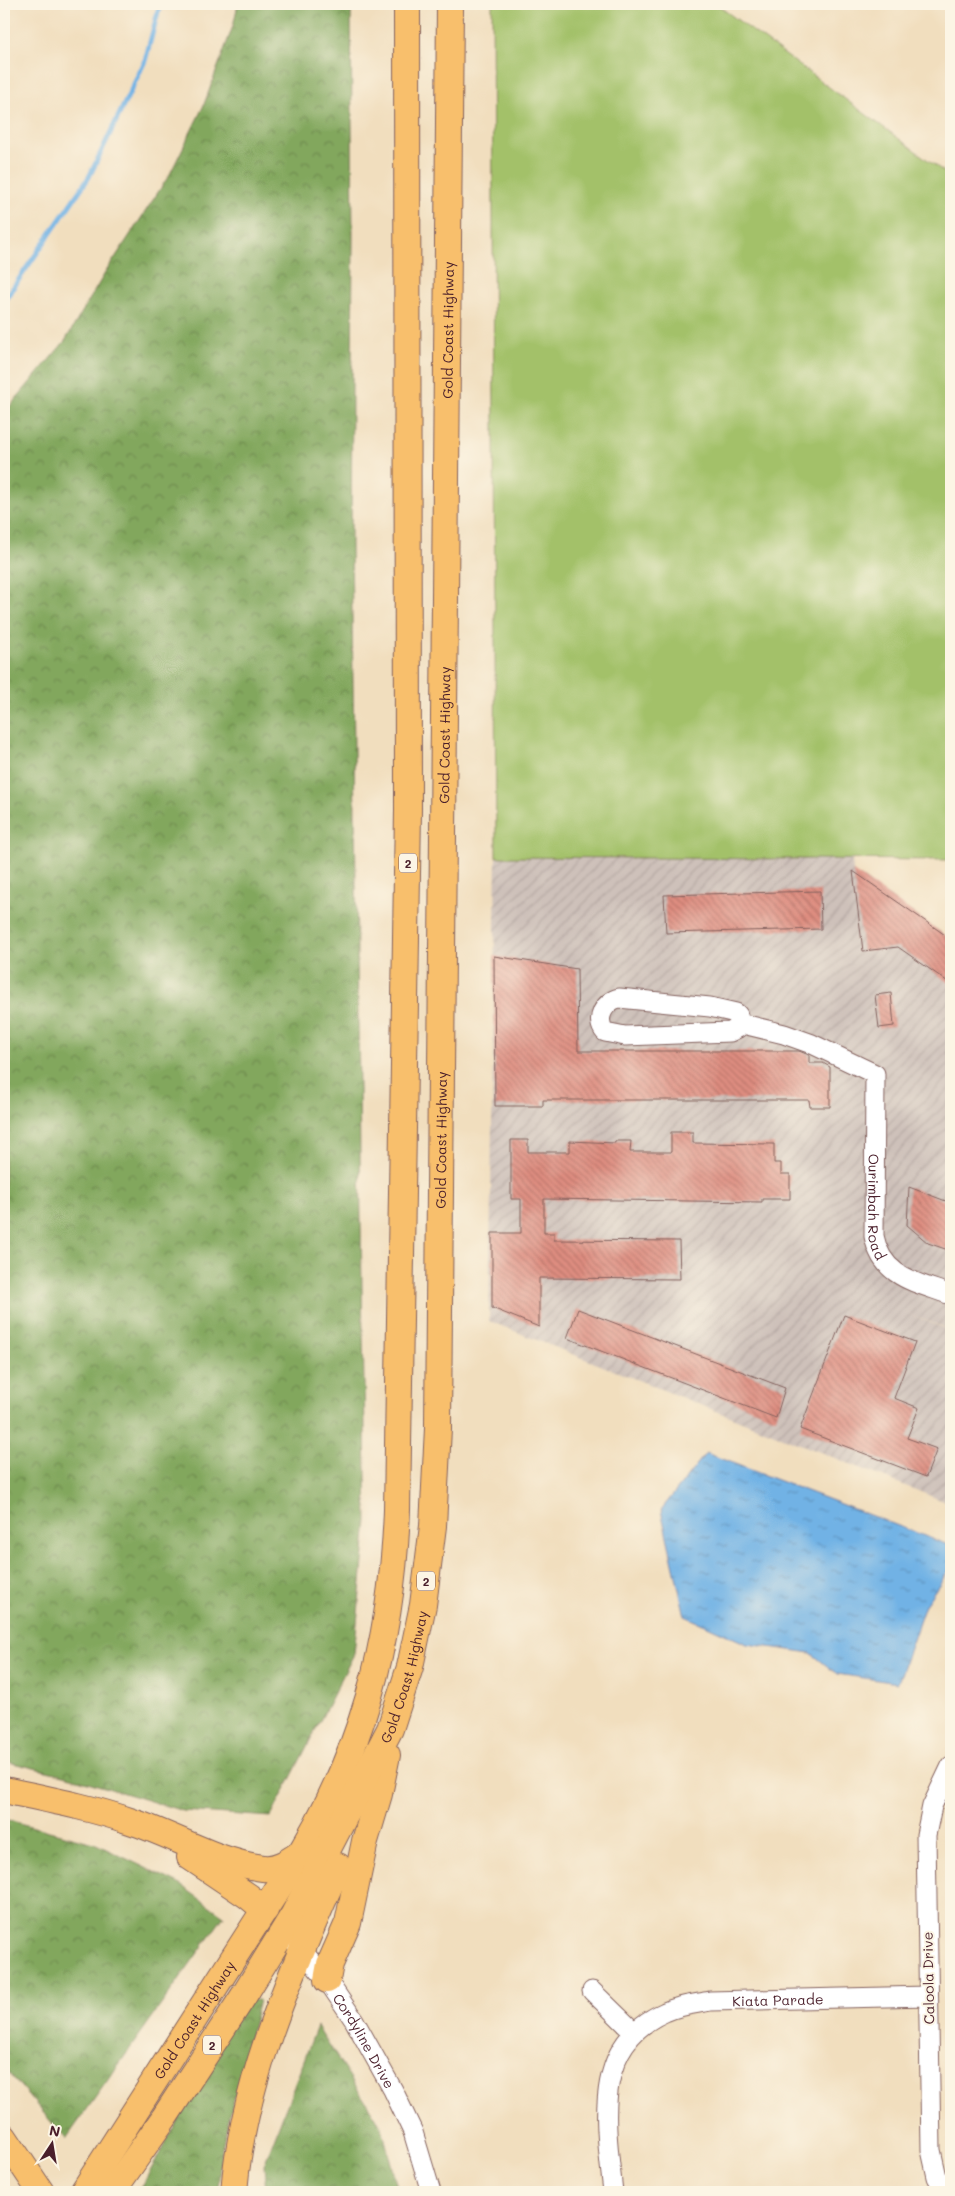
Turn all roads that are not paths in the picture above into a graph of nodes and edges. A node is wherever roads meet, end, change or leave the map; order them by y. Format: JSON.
{"nodes":[{"id":1,"x":407,"y":4,"type":"edge"},
{"id":2,"x":450,"y":4,"type":"edge"},
{"id":3,"x":739,"y":1023,"type":"junction"},
{"id":4,"x":951,"y":1295,"type":"edge"},
{"id":5,"x":390,"y":1730,"type":"junction"},
{"id":6,"x":951,"y":1766,"type":"edge"},
{"id":7,"x":4,"y":1790,"type":"edge"},
{"id":8,"x":131,"y":1821,"type":"junction"},
{"id":9,"x":301,"y":1852,"type":"junction"},
{"id":10,"x":265,"y":1910,"type":"junction"},
{"id":11,"x":284,"y":1930,"type":"junction"},
{"id":12,"x":302,"y":1950,"type":"junction"},
{"id":13,"x":327,"y":1980,"type":"junction"},
{"id":14,"x":592,"y":1991,"type":"dead end"},
{"id":15,"x":928,"y":1996,"type":"junction"},
{"id":16,"x":634,"y":2032,"type":"junction"},
{"id":17,"x":4,"y":2137,"type":"edge"},
{"id":18,"x":41,"y":2192,"type":"edge"},
{"id":19,"x":84,"y":2192,"type":"edge"},
{"id":20,"x":112,"y":2192,"type":"edge"},
{"id":21,"x":234,"y":2192,"type":"edge"},
{"id":22,"x":432,"y":2192,"type":"edge"},
{"id":23,"x":613,"y":2192,"type":"edge"},
{"id":24,"x":946,"y":2192,"type":"edge"}],
"edges":[{"from":1,"to":9,"type":"highway","name":"Gold Coast Highway","number":"2"},
{"from":2,"to":5,"type":"highway","name":"Gold Coast Highway","number":"2"},
{"from":3,"to":3,"type":"street"},
{"from":3,"to":4,"type":"street","name":"Ourimbah Road"},
{"from":5,"to":11,"type":"highway","name":"Gold Coast Highway","number":"2"},
{"from":5,"to":12,"type":"highway"},
{"from":5,"to":13,"type":"highway"},
{"from":6,"to":15,"type":"street","name":"Caloola Drive"},
{"from":7,"to":8,"type":"highway"},
{"from":8,"to":9,"type":"highway"},
{"from":8,"to":10,"type":"highway"},
{"from":9,"to":10,"type":"highway","name":"Gold Coast Highway","number":"2"},
{"from":10,"to":11,"type":"street","name":"Cordyline Drive"},
{"from":10,"to":19,"type":"highway","name":"Gold Coast Highway","number":"2"},
{"from":11,"to":12,"type":"street","name":"Cordyline Drive"},
{"from":11,"to":20,"type":"highway","name":"Gold Coast Highway","number":"2"},
{"from":12,"to":13,"type":"street","name":"Cordyline Drive"},
{"from":12,"to":21,"type":"highway"},
{"from":13,"to":22,"type":"street","name":"Cordyline Drive"},
{"from":14,"to":16,"type":"street"},
{"from":15,"to":16,"type":"street","name":"Kiata Parade"},
{"from":15,"to":24,"type":"street","name":"Caloola Drive"},
{"from":16,"to":23,"type":"street","name":"Kiata Parade"},
{"from":17,"to":18,"type":"highway"}]}
